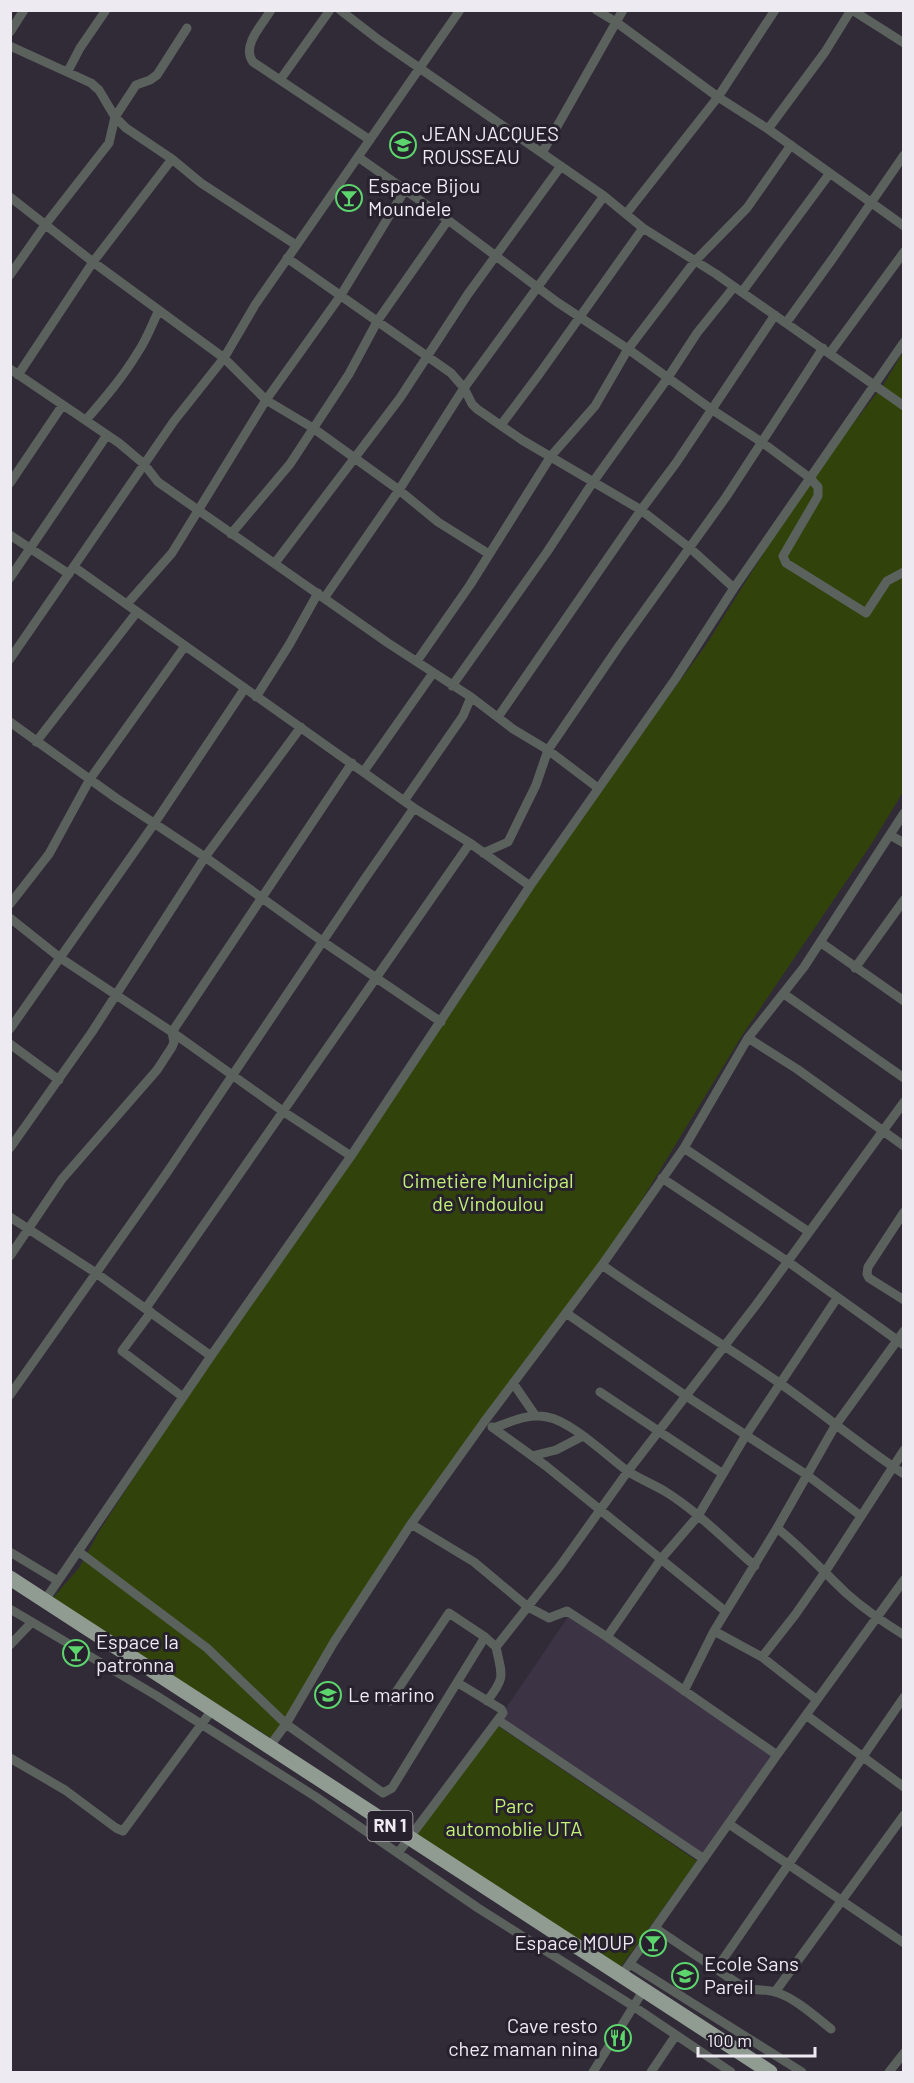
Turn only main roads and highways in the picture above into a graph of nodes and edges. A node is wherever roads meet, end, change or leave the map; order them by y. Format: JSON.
{"nodes":[{"id":1,"x":10,"y":1578,"type":"edge"},
{"id":2,"x":770,"y":2073,"type":"edge"}],
"edges":[{"from":1,"to":2,"type":"highway","number":"RN 1"}]}
